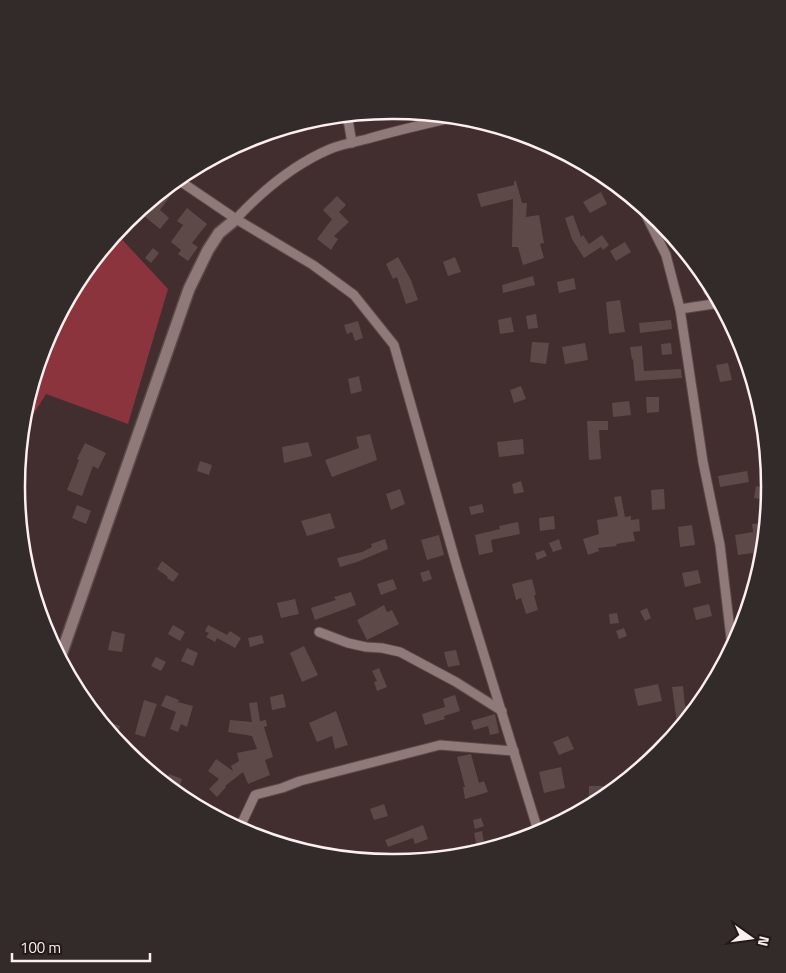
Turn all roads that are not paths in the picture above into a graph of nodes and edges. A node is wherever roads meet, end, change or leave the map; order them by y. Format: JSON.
{"nodes":[{"id":1,"x":435,"y":121,"type":"edge"},
{"id":2,"x":348,"y":122,"type":"edge"},
{"id":3,"x":352,"y":143,"type":"junction"},
{"id":4,"x":185,"y":184,"type":"edge"},
{"id":5,"x":236,"y":219,"type":"junction"},
{"id":6,"x":650,"y":223,"type":"edge"},
{"id":7,"x":713,"y":304,"type":"edge"},
{"id":8,"x":680,"y":309,"type":"junction"},
{"id":9,"x":319,"y":632,"type":"dead end"},
{"id":10,"x":730,"y":633,"type":"edge"},
{"id":11,"x":63,"y":649,"type":"edge"},
{"id":12,"x":502,"y":711,"type":"junction"},
{"id":13,"x":514,"y":751,"type":"junction"},
{"id":14,"x":242,"y":822,"type":"edge"},
{"id":15,"x":536,"y":825,"type":"edge"}],
"edges":[{"from":1,"to":3,"type":"street"},
{"from":2,"to":3,"type":"street"},
{"from":3,"to":5,"type":"street"},
{"from":4,"to":5,"type":"street"},
{"from":5,"to":11,"type":"street"},
{"from":5,"to":12,"type":"street"},
{"from":6,"to":8,"type":"street"},
{"from":7,"to":8,"type":"street"},
{"from":8,"to":10,"type":"street"},
{"from":9,"to":12,"type":"street"},
{"from":12,"to":13,"type":"street"},
{"from":13,"to":14,"type":"street"},
{"from":13,"to":15,"type":"street"}]}
